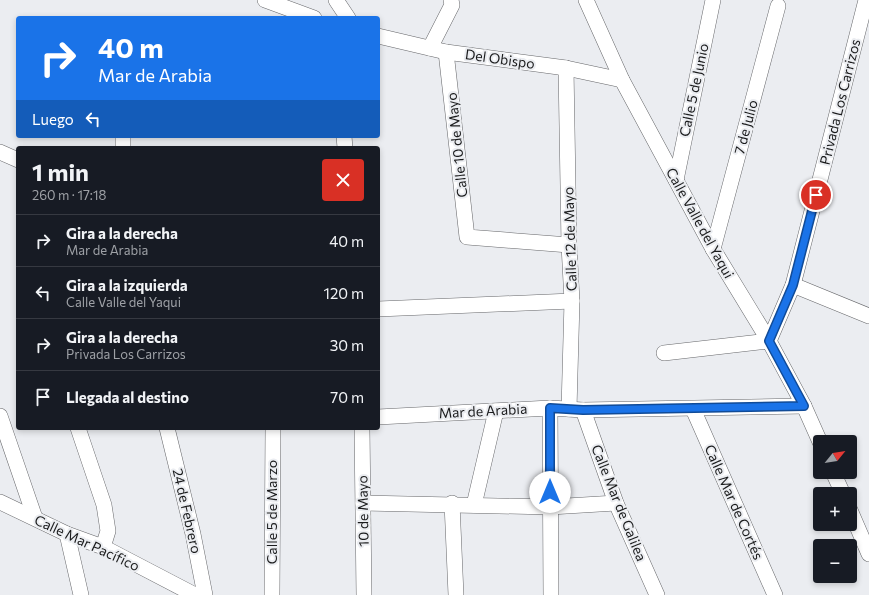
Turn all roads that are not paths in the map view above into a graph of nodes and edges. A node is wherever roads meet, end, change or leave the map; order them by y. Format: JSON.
{"nodes":[{"id":1,"x":265,"y":0,"type":"edge"},
{"id":2,"x":336,"y":0,"type":"edge"},
{"id":3,"x":451,"y":0,"type":"edge"},
{"id":4,"x":586,"y":0,"type":"edge"},
{"id":5,"x":712,"y":0,"type":"edge"},
{"id":6,"x":866,"y":0,"type":"edge"},
{"id":7,"x":778,"y":6,"type":"dead end"},
{"id":8,"x":309,"y":16,"type":"edge"},
{"id":9,"x":347,"y":16,"type":"edge"},
{"id":10,"x":380,"y":36,"type":"edge"},
{"id":11,"x":430,"y":48,"type":"junction"},
{"id":12,"x":446,"y":52,"type":"junction"},
{"id":13,"x":566,"y":68,"type":"junction"},
{"id":14,"x":622,"y":80,"type":"junction"},
{"id":15,"x":0,"y":152,"type":"edge"},
{"id":16,"x":16,"y":159,"type":"edge"},
{"id":17,"x":676,"y":180,"type":"junction"},
{"id":18,"x":569,"y":245,"type":"junction"},
{"id":19,"x":713,"y":249,"type":"junction"},
{"id":20,"x":793,"y":285,"type":"junction"},
{"id":21,"x":572,"y":301,"type":"junction"},
{"id":22,"x":380,"y":309,"type":"edge"},
{"id":23,"x":869,"y":316,"type":"edge"},
{"id":24,"x":769,"y":341,"type":"junction"},
{"id":25,"x":664,"y":354,"type":"dead end"},
{"id":26,"x":804,"y":406,"type":"junction"},
{"id":27,"x":550,"y":408,"type":"junction"},
{"id":28,"x":693,"y":409,"type":"junction"},
{"id":29,"x":576,"y":410,"type":"junction"},
{"id":30,"x":496,"y":411,"type":"junction"},
{"id":31,"x":0,"y":416,"type":"edge"},
{"id":32,"x":380,"y":417,"type":"edge"},
{"id":33,"x":79,"y":430,"type":"edge"},
{"id":34,"x":167,"y":430,"type":"edge"},
{"id":35,"x":273,"y":430,"type":"edge"},
{"id":36,"x":362,"y":430,"type":"edge"},
{"id":37,"x":817,"y":435,"type":"edge"},
{"id":38,"x":0,"y":502,"type":"edge"},
{"id":39,"x":362,"y":503,"type":"junction"},
{"id":40,"x":452,"y":503,"type":"junction"},
{"id":41,"x":616,"y":503,"type":"junction"},
{"id":42,"x":474,"y":505,"type":"junction"},
{"id":43,"x":550,"y":507,"type":"junction"},
{"id":44,"x":35,"y":518,"type":"junction"},
{"id":45,"x":857,"y":526,"type":"edge"},
{"id":46,"x":67,"y":534,"type":"junction"},
{"id":47,"x":103,"y":547,"type":"junction"},
{"id":48,"x":869,"y":554,"type":"edge"},
{"id":49,"x":171,"y":589,"type":"edge"},
{"id":50,"x":81,"y":595,"type":"edge"},
{"id":51,"x":195,"y":595,"type":"edge"},
{"id":52,"x":205,"y":595,"type":"edge"},
{"id":53,"x":272,"y":595,"type":"edge"},
{"id":54,"x":364,"y":595,"type":"edge"},
{"id":55,"x":456,"y":595,"type":"edge"},
{"id":56,"x":551,"y":595,"type":"edge"},
{"id":57,"x":657,"y":595,"type":"edge"},
{"id":58,"x":775,"y":595,"type":"edge"}],
"edges":[{"from":1,"to":8,"type":"street"},
{"from":2,"to":9,"type":"street"},
{"from":3,"to":11,"type":"street"},
{"from":4,"to":14,"type":"street","name":"Calle Valle del Yaqui"},
{"from":5,"to":17,"type":"street","name":"Calle 5 de Junio"},
{"from":6,"to":20,"type":"street","name":"Privada Los Carrizos"},
{"from":7,"to":19,"type":"street","name":"7 de Julio"},
{"from":10,"to":11,"type":"street","name":"Del Obispo"},
{"from":11,"to":12,"type":"street","name":"Del Obispo"},
{"from":12,"to":13,"type":"street","name":"Del Obispo"},
{"from":12,"to":18,"type":"street","name":"Calle 10 de Mayo"},
{"from":13,"to":14,"type":"street","name":"Del Obispo"},
{"from":13,"to":18,"type":"street","name":"Calle 12 de Mayo"},
{"from":14,"to":17,"type":"street","name":"Calle Valle del Yaqui"},
{"from":15,"to":16,"type":"street"},
{"from":17,"to":19,"type":"street","name":"Calle Valle del Yaqui"},
{"from":18,"to":21,"type":"street","name":"Calle 12 de Mayo"},
{"from":19,"to":24,"type":"street","name":"Calle Valle del Yaqui"},
{"from":20,"to":23,"type":"street"},
{"from":20,"to":24,"type":"street","name":"Privada Los Carrizos"},
{"from":21,"to":22,"type":"street"},
{"from":21,"to":29,"type":"street","name":"Calle 12 de Mayo"},
{"from":24,"to":25,"type":"street"},
{"from":24,"to":26,"type":"street","name":"Calle Valle del Yaqui"},
{"from":26,"to":28,"type":"street","name":"Mar de Arabia"},
{"from":26,"to":37,"type":"street","name":"Calle Valle del Yaqui"},
{"from":27,"to":29,"type":"street","name":"Mar de Arabia"},
{"from":27,"to":30,"type":"street","name":"Mar de Arabia"},
{"from":27,"to":43,"type":"street"},
{"from":28,"to":29,"type":"street","name":"Mar de Arabia"},
{"from":28,"to":58,"type":"street","name":"Calle Mar de Cortés"},
{"from":29,"to":41,"type":"street","name":"Calle Mar de Galilea"},
{"from":30,"to":32,"type":"street","name":"Mar de Arabia"},
{"from":30,"to":42,"type":"street"},
{"from":31,"to":44,"type":"street"},
{"from":33,"to":47,"type":"street"},
{"from":34,"to":52,"type":"street","name":"24 de Febrero"},
{"from":35,"to":53,"type":"street","name":"Calle 5 de Marzo"},
{"from":36,"to":39,"type":"street","name":"10 de Mayo"},
{"from":38,"to":44,"type":"street","name":"Calle Mar Pacífico"},
{"from":39,"to":40,"type":"street"},
{"from":39,"to":54,"type":"street","name":"10 de Mayo"},
{"from":40,"to":42,"type":"street"},
{"from":40,"to":55,"type":"street"},
{"from":41,"to":43,"type":"street"},
{"from":41,"to":57,"type":"street","name":"Calle Mar de Galilea"},
{"from":42,"to":43,"type":"street"},
{"from":43,"to":56,"type":"street"},
{"from":44,"to":46,"type":"street","name":"Calle Mar Pacífico"},
{"from":45,"to":48,"type":"street"},
{"from":46,"to":47,"type":"street","name":"Calle Mar Pacífico"},
{"from":46,"to":50,"type":"street"},
{"from":47,"to":49,"type":"street","name":"Calle Mar Pacífico"},
{"from":49,"to":51,"type":"street","name":"Calle Mar Pacífico"}]}
